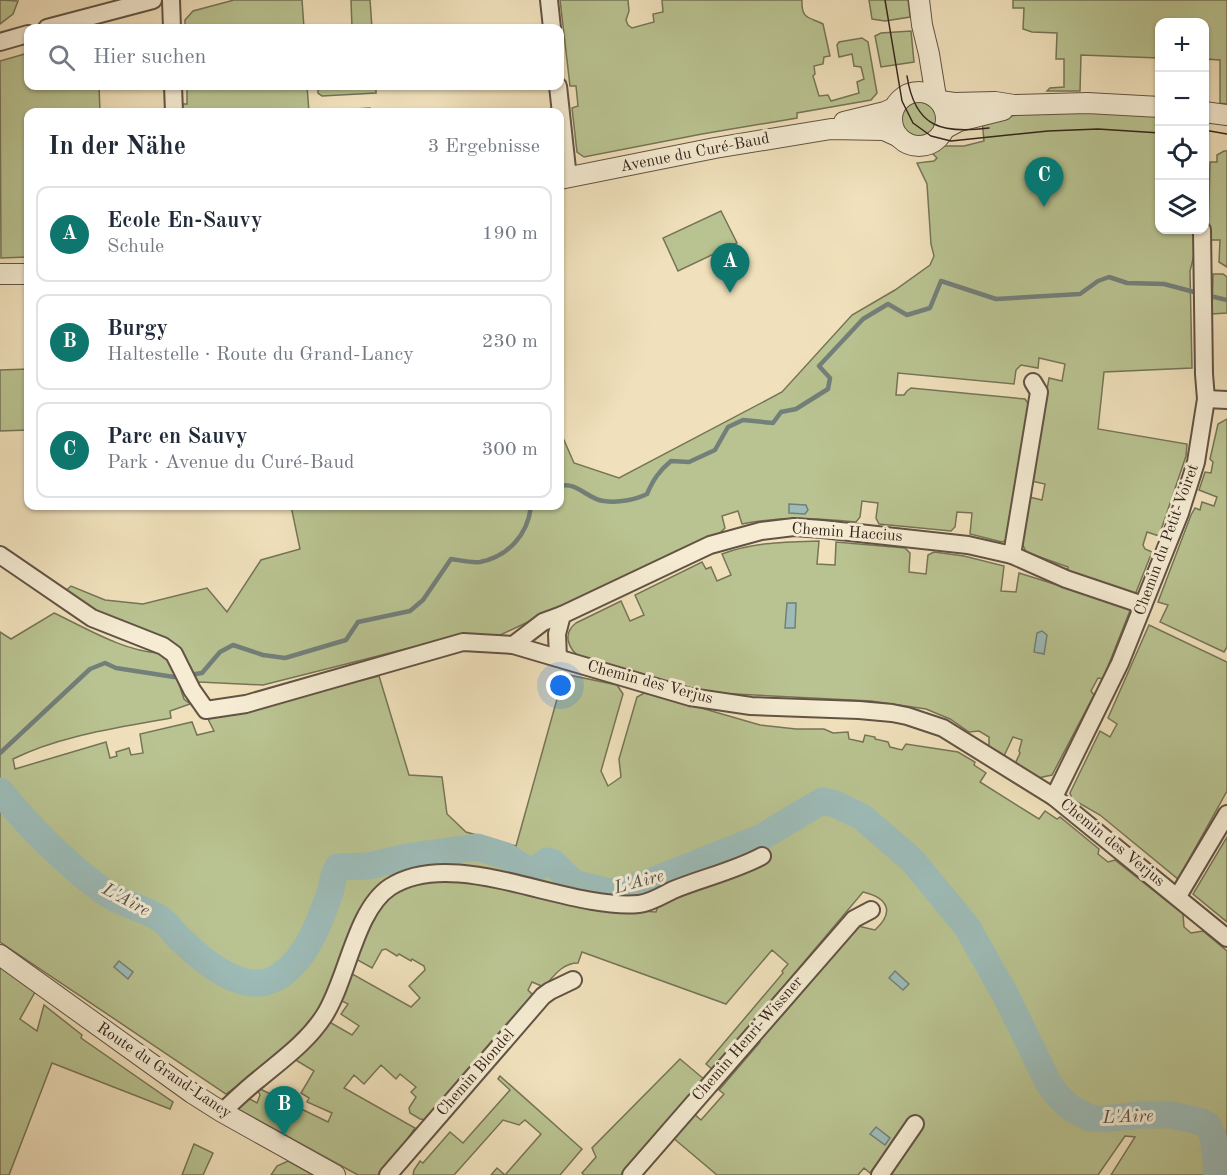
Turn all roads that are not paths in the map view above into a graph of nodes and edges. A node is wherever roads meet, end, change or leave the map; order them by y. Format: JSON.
{"nodes":[{"id":1,"x":153,"y":0,"type":"edge"},
{"id":2,"x":171,"y":0,"type":"edge"},
{"id":3,"x":549,"y":0,"type":"edge"},
{"id":4,"x":919,"y":0,"type":"edge"},
{"id":5,"x":62,"y":24,"type":"edge"},
{"id":6,"x":172,"y":24,"type":"edge"},
{"id":7,"x":552,"y":24,"type":"edge"},
{"id":8,"x":922,"y":25,"type":"junction"},
{"id":9,"x":24,"y":35,"type":"edge"},
{"id":10,"x":0,"y":42,"type":"edge"},
{"id":11,"x":173,"y":90,"type":"edge"},
{"id":12,"x":558,"y":90,"type":"edge"},
{"id":13,"x":916,"y":91,"type":"junction"},
{"id":14,"x":938,"y":99,"type":"junction"},
{"id":15,"x":1014,"y":105,"type":"junction"},
{"id":16,"x":1155,"y":107,"type":"edge"},
{"id":17,"x":174,"y":108,"type":"edge"},
{"id":18,"x":559,"y":108,"type":"edge"},
{"id":19,"x":894,"y":108,"type":"junction"},
{"id":20,"x":1209,"y":113,"type":"edge"},
{"id":21,"x":1227,"y":115,"type":"edge"},
{"id":22,"x":831,"y":129,"type":"junction"},
{"id":23,"x":944,"y":129,"type":"junction"},
{"id":24,"x":897,"y":136,"type":"junction"},
{"id":25,"x":564,"y":179,"type":"edge"},
{"id":26,"x":1202,"y":234,"type":"edge"},
{"id":27,"x":0,"y":274,"type":"edge"},
{"id":28,"x":24,"y":274,"type":"edge"},
{"id":29,"x":1033,"y":382,"type":"dead end"},
{"id":30,"x":1206,"y":399,"type":"junction"},
{"id":31,"x":1227,"y":400,"type":"edge"},
{"id":32,"x":0,"y":555,"type":"edge"},
{"id":33,"x":1012,"y":555,"type":"junction"},
{"id":34,"x":1143,"y":605,"type":"junction"},
{"id":35,"x":562,"y":615,"type":"junction"},
{"id":36,"x":513,"y":645,"type":"junction"},
{"id":37,"x":558,"y":658,"type":"junction"},
{"id":38,"x":1054,"y":797,"type":"junction"},
{"id":39,"x":1227,"y":814,"type":"edge"},
{"id":40,"x":762,"y":856,"type":"dead end"},
{"id":41,"x":1178,"y":897,"type":"junction"},
{"id":42,"x":871,"y":910,"type":"dead end"},
{"id":43,"x":1227,"y":938,"type":"edge"},
{"id":44,"x":0,"y":955,"type":"edge"},
{"id":45,"x":573,"y":980,"type":"dead end"},
{"id":46,"x":222,"y":1112,"type":"junction"},
{"id":47,"x":915,"y":1124,"type":"dead end"},
{"id":48,"x":335,"y":1175,"type":"edge"},
{"id":49,"x":388,"y":1175,"type":"edge"},
{"id":50,"x":631,"y":1175,"type":"edge"},
{"id":51,"x":880,"y":1175,"type":"edge"}],
"edges":[{"from":1,"to":5,"type":"street"},
{"from":2,"to":6,"type":"street"},
{"from":3,"to":7,"type":"street"},
{"from":4,"to":8,"type":"street"},
{"from":8,"to":13,"type":"street"},
{"from":8,"to":14,"type":"street"},
{"from":9,"to":10,"type":"street"},
{"from":11,"to":17,"type":"street"},
{"from":12,"to":18,"type":"street"},
{"from":13,"to":14,"type":"street"},
{"from":13,"to":19,"type":"street"},
{"from":14,"to":15,"type":"street"},
{"from":14,"to":23,"type":"street"},
{"from":15,"to":16,"type":"street"},
{"from":15,"to":23,"type":"street"},
{"from":19,"to":22,"type":"street","name":"Avenue du Curé-Baud"},
{"from":19,"to":24,"type":"street"},
{"from":20,"to":21,"type":"street"},
{"from":22,"to":24,"type":"street","name":"Avenue du Curé-Baud"},
{"from":22,"to":25,"type":"street","name":"Avenue du Curé-Baud"},
{"from":23,"to":24,"type":"street"},
{"from":26,"to":30,"type":"street","name":"Chemin du Petit-Voiret"},
{"from":27,"to":28,"type":"street"},
{"from":29,"to":33,"type":"street"},
{"from":30,"to":31,"type":"street"},
{"from":30,"to":34,"type":"street","name":"Chemin du Petit-Voiret"},
{"from":32,"to":36,"type":"street","name":"Chemin des Verjus"},
{"from":33,"to":34,"type":"street","name":"Chemin Haccius"},
{"from":33,"to":35,"type":"street","name":"Chemin Haccius"},
{"from":34,"to":38,"type":"street","name":"Chemin du Petit-Voiret"},
{"from":35,"to":36,"type":"street","name":"Chemin Haccius"},
{"from":35,"to":37,"type":"street"},
{"from":36,"to":37,"type":"street","name":"Chemin des Verjus"},
{"from":37,"to":38,"type":"street","name":"Chemin des Verjus"},
{"from":38,"to":41,"type":"street","name":"Chemin des Verjus"},
{"from":39,"to":41,"type":"street"},
{"from":40,"to":46,"type":"street"},
{"from":41,"to":43,"type":"street","name":"Chemin des Verjus"},
{"from":42,"to":50,"type":"street","name":"Chemin Henri-Wissner"},
{"from":44,"to":46,"type":"street","name":"Route du Grand-Lancy"},
{"from":45,"to":49,"type":"street","name":"Chemin Blondel"},
{"from":46,"to":48,"type":"street","name":"Route du Grand-Lancy"},
{"from":47,"to":51,"type":"street"}]}
